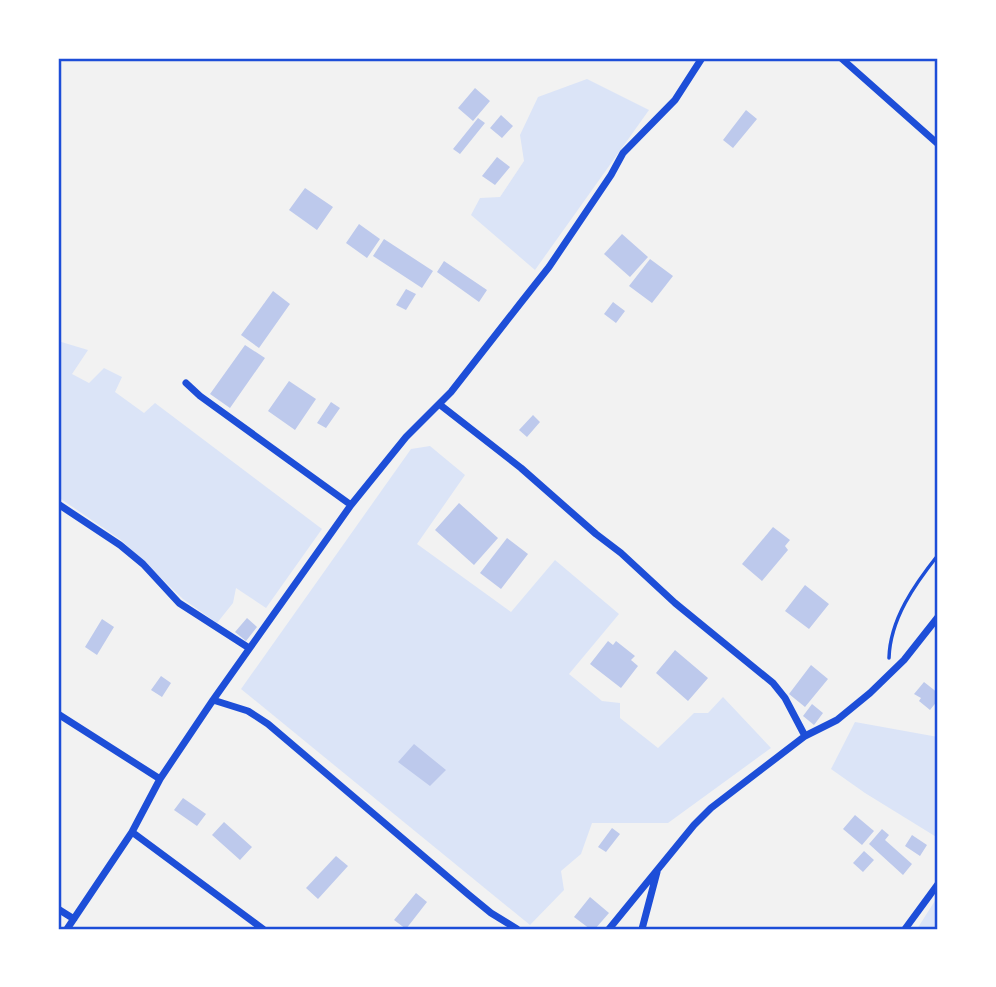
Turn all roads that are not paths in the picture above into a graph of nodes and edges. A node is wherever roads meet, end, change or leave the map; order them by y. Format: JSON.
{"nodes":[{"id":1,"x":702,"y":58,"type":"edge"},
{"id":2,"x":841,"y":58,"type":"edge"},
{"id":3,"x":938,"y":144,"type":"edge"},
{"id":4,"x":186,"y":383,"type":"dead end"},
{"id":5,"x":439,"y":404,"type":"junction"},
{"id":6,"x":58,"y":504,"type":"edge"},
{"id":7,"x":351,"y":505,"type":"junction"},
{"id":8,"x":938,"y":617,"type":"edge"},
{"id":9,"x":249,"y":648,"type":"junction"},
{"id":10,"x":213,"y":699,"type":"junction"},
{"id":11,"x":58,"y":714,"type":"edge"},
{"id":12,"x":805,"y":736,"type":"junction"},
{"id":13,"x":160,"y":779,"type":"junction"},
{"id":14,"x":132,"y":832,"type":"junction"},
{"id":15,"x":659,"y":868,"type":"junction"},
{"id":16,"x":938,"y":884,"type":"edge"},
{"id":17,"x":58,"y":909,"type":"edge"},
{"id":18,"x":74,"y":919,"type":"junction"},
{"id":19,"x":67,"y":929,"type":"edge"},
{"id":20,"x":263,"y":929,"type":"edge"},
{"id":21,"x":517,"y":929,"type":"edge"},
{"id":22,"x":609,"y":929,"type":"edge"},
{"id":23,"x":642,"y":929,"type":"edge"},
{"id":24,"x":905,"y":929,"type":"edge"}],
"edges":[{"from":1,"to":5,"type":"street"},
{"from":2,"to":3,"type":"street"},
{"from":4,"to":7,"type":"street"},
{"from":5,"to":7,"type":"street"},
{"from":5,"to":12,"type":"street"},
{"from":6,"to":9,"type":"street"},
{"from":7,"to":9,"type":"street"},
{"from":8,"to":12,"type":"street"},
{"from":9,"to":10,"type":"street"},
{"from":10,"to":13,"type":"street"},
{"from":10,"to":21,"type":"street"},
{"from":11,"to":13,"type":"street"},
{"from":12,"to":15,"type":"street"},
{"from":13,"to":14,"type":"street"},
{"from":14,"to":18,"type":"street"},
{"from":14,"to":20,"type":"street"},
{"from":15,"to":22,"type":"street"},
{"from":15,"to":23,"type":"street"},
{"from":16,"to":24,"type":"street"},
{"from":17,"to":18,"type":"street"},
{"from":18,"to":19,"type":"street"}]}
